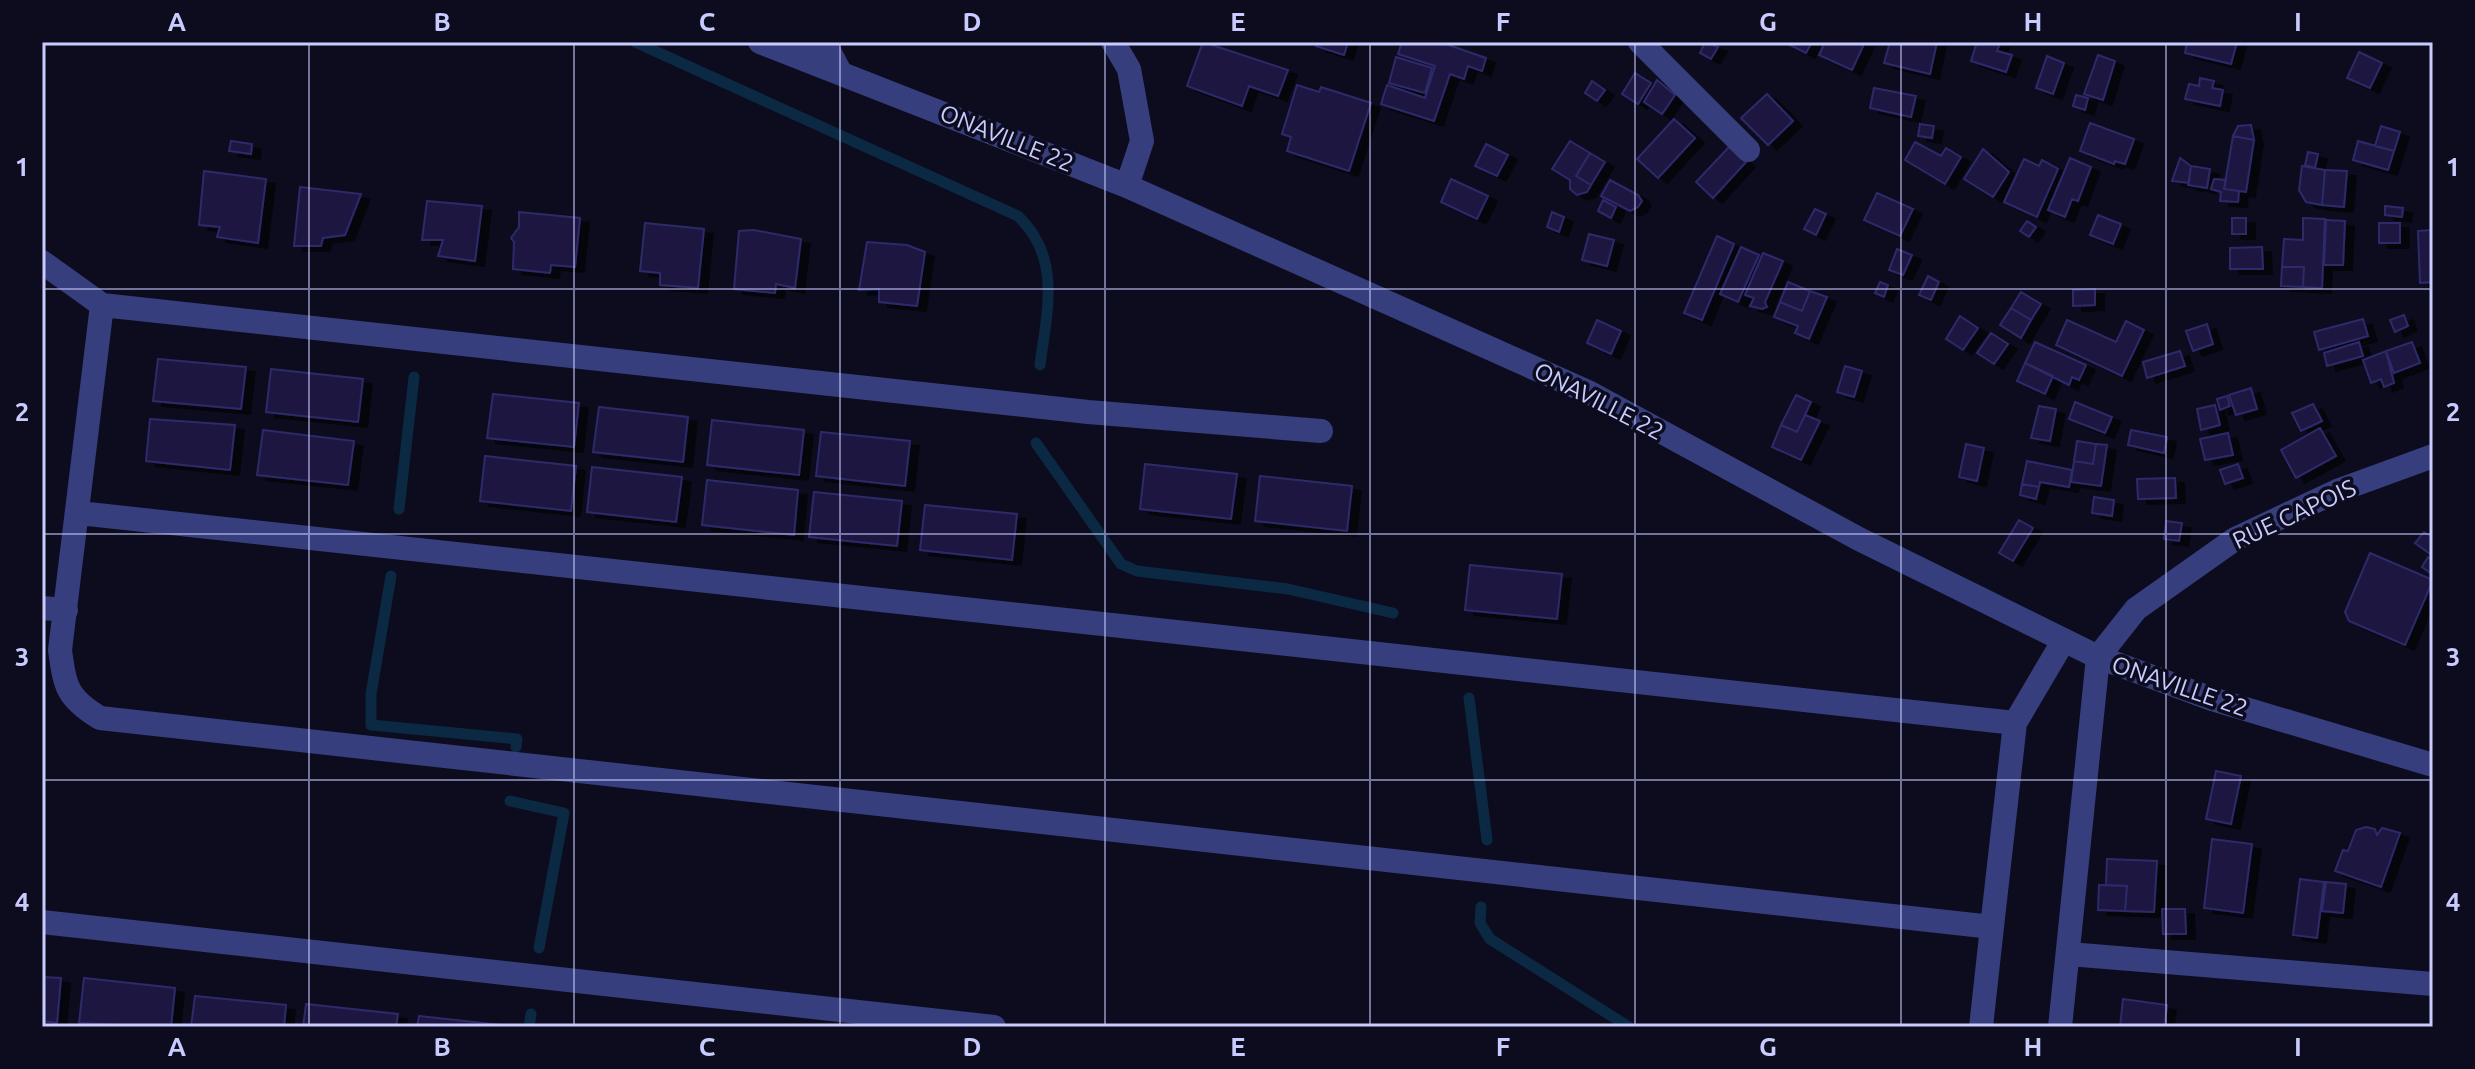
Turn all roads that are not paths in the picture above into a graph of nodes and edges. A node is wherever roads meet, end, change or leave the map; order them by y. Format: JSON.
{"nodes":[{"id":1,"x":760,"y":42,"type":"edge"},
{"id":2,"x":811,"y":42,"type":"edge"},
{"id":3,"x":1113,"y":42,"type":"edge"},
{"id":4,"x":1640,"y":42,"type":"edge"},
{"id":5,"x":841,"y":72,"type":"junction"},
{"id":6,"x":1748,"y":150,"type":"dead end"},
{"id":7,"x":1127,"y":186,"type":"junction"},
{"id":8,"x":42,"y":262,"type":"edge"},
{"id":9,"x":102,"y":305,"type":"junction"},
{"id":10,"x":1321,"y":431,"type":"dead end"},
{"id":11,"x":2433,"y":456,"type":"edge"},
{"id":12,"x":79,"y":513,"type":"junction"},
{"id":13,"x":54,"y":609,"type":"edge"},
{"id":14,"x":2064,"y":640,"type":"junction"},
{"id":15,"x":2098,"y":657,"type":"junction"},
{"id":16,"x":2015,"y":723,"type":"junction"},
{"id":17,"x":2433,"y":765,"type":"edge"},
{"id":18,"x":42,"y":922,"type":"edge"},
{"id":19,"x":1992,"y":927,"type":"junction"},
{"id":20,"x":2069,"y":954,"type":"junction"},
{"id":21,"x":2433,"y":984,"type":"edge"},
{"id":22,"x":994,"y":1027,"type":"edge"},
{"id":23,"x":1981,"y":1027,"type":"edge"},
{"id":24,"x":2060,"y":1027,"type":"edge"}],
"edges":[{"from":1,"to":5,"type":"street","name":"ONAVILLE 22"},
{"from":2,"to":5,"type":"street"},
{"from":3,"to":7,"type":"street"},
{"from":4,"to":6,"type":"street"},
{"from":5,"to":7,"type":"street","name":"ONAVILLE 22"},
{"from":7,"to":14,"type":"street","name":"ONAVILLE 22"},
{"from":8,"to":9,"type":"street"},
{"from":9,"to":10,"type":"street"},
{"from":9,"to":12,"type":"street"},
{"from":11,"to":15,"type":"street","name":"RUE CAPOIS"},
{"from":12,"to":13,"type":"street"},
{"from":12,"to":16,"type":"street"},
{"from":13,"to":19,"type":"street"},
{"from":14,"to":15,"type":"street","name":"ONAVILLE 22"},
{"from":14,"to":16,"type":"street"},
{"from":15,"to":17,"type":"street","name":"ONAVILLE 22"},
{"from":15,"to":20,"type":"street"},
{"from":16,"to":19,"type":"street"},
{"from":18,"to":22,"type":"street"},
{"from":19,"to":23,"type":"street"},
{"from":20,"to":21,"type":"street"},
{"from":20,"to":24,"type":"street"}]}
